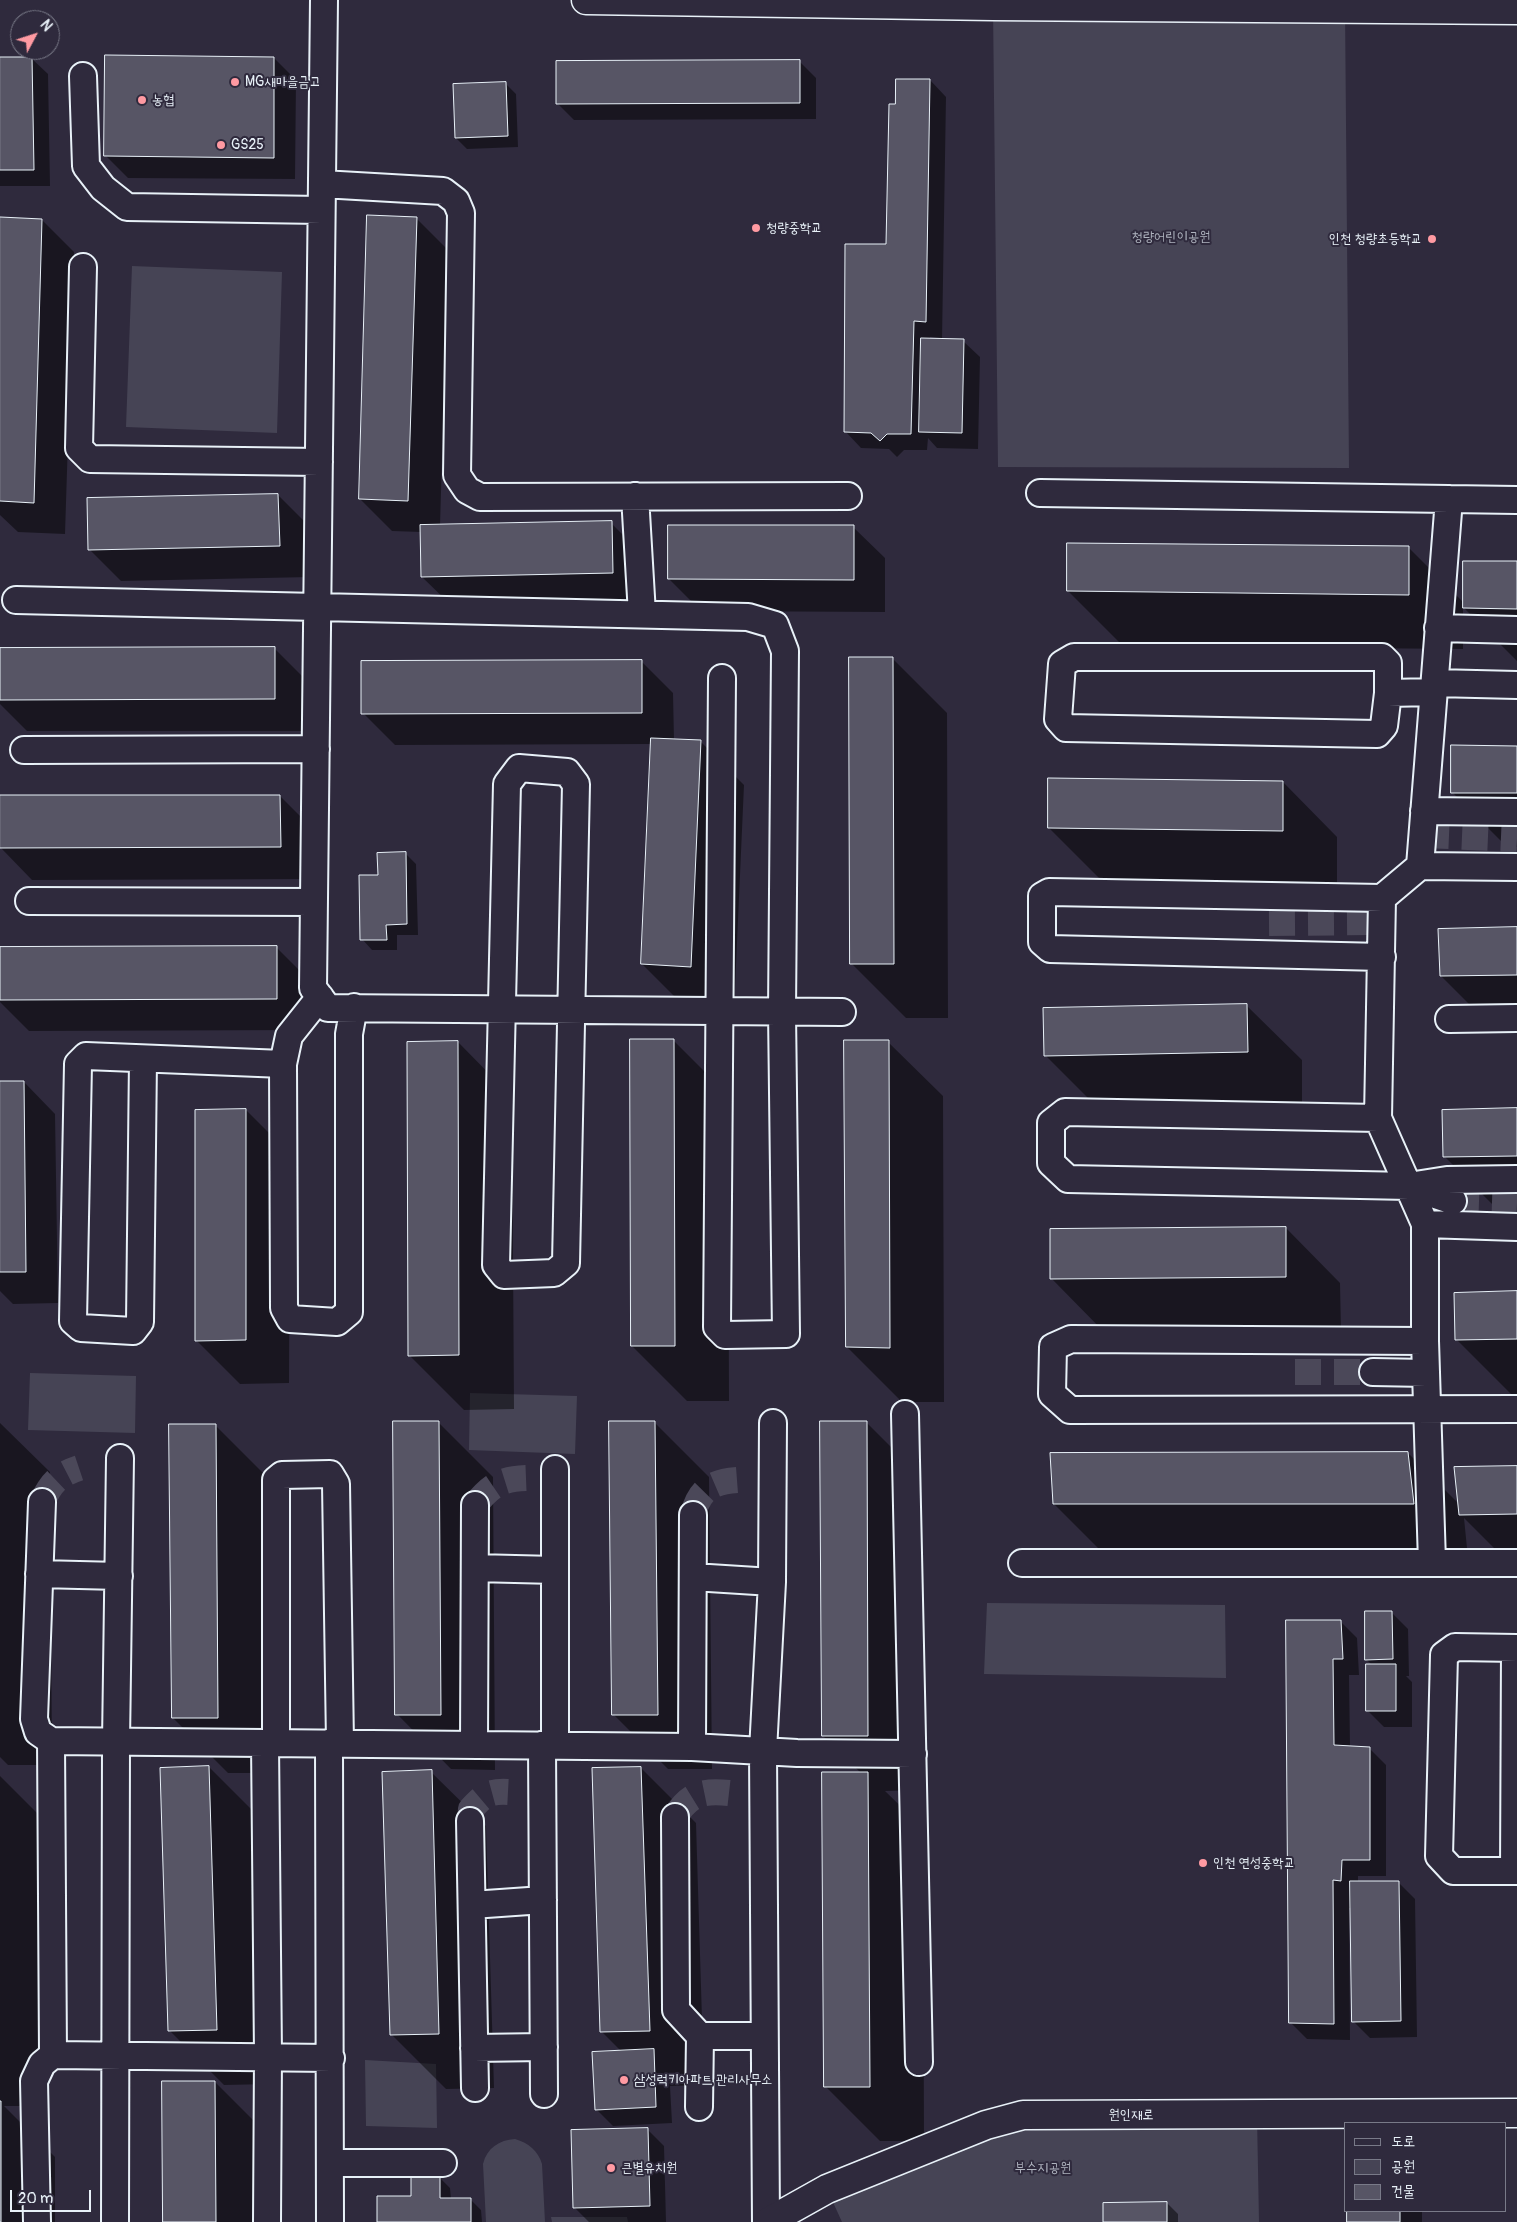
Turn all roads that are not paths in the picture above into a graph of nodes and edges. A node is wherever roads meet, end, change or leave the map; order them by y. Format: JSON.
{"nodes":[{"id":1,"x":324,"y":0,"type":"edge"},
{"id":2,"x":586,"y":0,"type":"edge"},
{"id":3,"x":993,"y":3,"type":"edge"},
{"id":4,"x":1345,"y":4,"type":"edge"},
{"id":5,"x":1517,"y":10,"type":"edge"},
{"id":6,"x":83,"y":76,"type":"dead end"},
{"id":7,"x":322,"y":197,"type":"junction"},
{"id":8,"x":84,"y":267,"type":"dead end"},
{"id":9,"x":319,"y":462,"type":"junction"},
{"id":10,"x":1040,"y":493,"type":"dead end"},
{"id":11,"x":636,"y":496,"type":"junction"},
{"id":12,"x":848,"y":496,"type":"dead end"},
{"id":13,"x":1449,"y":499,"type":"junction"},
{"id":14,"x":1517,"y":500,"type":"edge"},
{"id":15,"x":16,"y":600,"type":"dead end"},
{"id":16,"x":317,"y":607,"type":"junction"},
{"id":17,"x":642,"y":614,"type":"junction"},
{"id":18,"x":1438,"y":628,"type":"junction"},
{"id":19,"x":1517,"y":630,"type":"edge"},
{"id":20,"x":722,"y":678,"type":"dead end"},
{"id":21,"x":1517,"y":685,"type":"edge"},
{"id":22,"x":1434,"y":687,"type":"junction"},
{"id":23,"x":1388,"y":693,"type":"junction"},
{"id":24,"x":24,"y":750,"type":"dead end"},
{"id":25,"x":316,"y":750,"type":"junction"},
{"id":26,"x":1424,"y":811,"type":"junction"},
{"id":27,"x":1517,"y":812,"type":"edge"},
{"id":28,"x":1420,"y":866,"type":"junction"},
{"id":29,"x":1517,"y":868,"type":"edge"},
{"id":30,"x":1382,"y":898,"type":"junction"},
{"id":31,"x":29,"y":901,"type":"dead end"},
{"id":32,"x":314,"y":902,"type":"junction"},
{"id":33,"x":1382,"y":956,"type":"junction"},
{"id":34,"x":320,"y":997,"type":"junction"},
{"id":35,"x":354,"y":1007,"type":"junction"},
{"id":36,"x":501,"y":1008,"type":"junction"},
{"id":37,"x":572,"y":1009,"type":"junction"},
{"id":38,"x":718,"y":1011,"type":"junction"},
{"id":39,"x":782,"y":1012,"type":"junction"},
{"id":40,"x":842,"y":1012,"type":"dead end"},
{"id":41,"x":1517,"y":1018,"type":"edge"},
{"id":42,"x":1449,"y":1019,"type":"dead end"},
{"id":43,"x":144,"y":1058,"type":"junction"},
{"id":44,"x":283,"y":1064,"type":"junction"},
{"id":45,"x":1378,"y":1118,"type":"junction"},
{"id":46,"x":1517,"y":1179,"type":"edge"},
{"id":47,"x":1409,"y":1186,"type":"junction"},
{"id":48,"x":1453,"y":1201,"type":"tunnel mouth"},
{"id":49,"x":1425,"y":1224,"type":"junction"},
{"id":50,"x":1517,"y":1227,"type":"edge"},
{"id":51,"x":1425,"y":1341,"type":"junction"},
{"id":52,"x":1373,"y":1372,"type":"tunnel mouth"},
{"id":53,"x":1426,"y":1373,"type":"junction"},
{"id":54,"x":1427,"y":1408,"type":"junction"},
{"id":55,"x":1517,"y":1409,"type":"edge"},
{"id":56,"x":905,"y":1414,"type":"dead end"},
{"id":57,"x":773,"y":1423,"type":"dead end"},
{"id":58,"x":120,"y":1458,"type":"dead end"},
{"id":59,"x":555,"y":1469,"type":"dead end"},
{"id":60,"x":42,"y":1502,"type":"tunnel mouth"},
{"id":61,"x":475,"y":1505,"type":"dead end"},
{"id":62,"x":693,"y":1515,"type":"tunnel mouth"},
{"id":63,"x":1432,"y":1562,"type":"junction"},
{"id":64,"x":1022,"y":1563,"type":"dead end"},
{"id":65,"x":1517,"y":1563,"type":"edge"},
{"id":66,"x":475,"y":1568,"type":"junction"},
{"id":67,"x":555,"y":1570,"type":"junction"},
{"id":68,"x":39,"y":1574,"type":"junction"},
{"id":69,"x":119,"y":1576,"type":"junction"},
{"id":70,"x":693,"y":1577,"type":"junction"},
{"id":71,"x":772,"y":1582,"type":"junction"},
{"id":72,"x":1516,"y":1648,"type":"edge"},
{"id":73,"x":51,"y":1741,"type":"junction"},
{"id":74,"x":116,"y":1742,"type":"junction"},
{"id":75,"x":270,"y":1743,"type":"junction"},
{"id":76,"x":334,"y":1744,"type":"junction"},
{"id":77,"x":474,"y":1744,"type":"junction"},
{"id":78,"x":548,"y":1745,"type":"junction"},
{"id":79,"x":692,"y":1746,"type":"junction"},
{"id":80,"x":763,"y":1751,"type":"junction"},
{"id":81,"x":913,"y":1754,"type":"junction"},
{"id":82,"x":675,"y":1817,"type":"tunnel mouth"},
{"id":83,"x":470,"y":1820,"type":"tunnel mouth"},
{"id":84,"x":1515,"y":1871,"type":"edge"},
{"id":85,"x":543,"y":1900,"type":"junction"},
{"id":86,"x":472,"y":1905,"type":"junction"},
{"id":87,"x":700,"y":2036,"type":"junction"},
{"id":88,"x":763,"y":2036,"type":"junction"},
{"id":89,"x":544,"y":2047,"type":"junction"},
{"id":90,"x":474,"y":2048,"type":"junction"},
{"id":91,"x":53,"y":2055,"type":"junction"},
{"id":92,"x":268,"y":2056,"type":"junction"},
{"id":93,"x":115,"y":2057,"type":"junction"},
{"id":94,"x":331,"y":2058,"type":"junction"},
{"id":95,"x":919,"y":2062,"type":"dead end"},
{"id":96,"x":475,"y":2088,"type":"dead end"},
{"id":97,"x":544,"y":2094,"type":"dead end"},
{"id":98,"x":699,"y":2107,"type":"dead end"},
{"id":99,"x":1517,"y":2113,"type":"edge"},
{"id":100,"x":331,"y":2163,"type":"junction"},
{"id":101,"x":442,"y":2163,"type":"dead end"},
{"id":102,"x":37,"y":2222,"type":"edge"},
{"id":103,"x":114,"y":2222,"type":"edge"},
{"id":104,"x":267,"y":2222,"type":"edge"},
{"id":105,"x":330,"y":2222,"type":"edge"},
{"id":106,"x":767,"y":2222,"type":"edge"}],
"edges":[{"from":1,"to":7,"type":"lane"},
{"from":2,"to":3,"type":"main road"},
{"from":3,"to":4,"type":"main road"},
{"from":4,"to":5,"type":"main road"},
{"from":6,"to":7,"type":"lane"},
{"from":7,"to":9,"type":"lane"},
{"from":7,"to":11,"type":"lane"},
{"from":8,"to":9,"type":"lane"},
{"from":9,"to":16,"type":"lane"},
{"from":10,"to":13,"type":"lane"},
{"from":11,"to":12,"type":"lane"},
{"from":11,"to":17,"type":"lane"},
{"from":13,"to":14,"type":"lane"},
{"from":13,"to":18,"type":"lane"},
{"from":15,"to":16,"type":"lane"},
{"from":16,"to":17,"type":"lane"},
{"from":16,"to":25,"type":"lane"},
{"from":17,"to":39,"type":"lane"},
{"from":18,"to":19,"type":"lane"},
{"from":18,"to":22,"type":"lane"},
{"from":20,"to":38,"type":"lane"},
{"from":21,"to":22,"type":"lane"},
{"from":22,"to":23,"type":"lane"},
{"from":22,"to":26,"type":"lane"},
{"from":23,"to":23,"type":"lane"},
{"from":24,"to":25,"type":"lane"},
{"from":25,"to":32,"type":"lane"},
{"from":26,"to":27,"type":"lane"},
{"from":26,"to":28,"type":"lane"},
{"from":28,"to":29,"type":"lane"},
{"from":28,"to":30,"type":"lane"},
{"from":30,"to":33,"type":"lane"},
{"from":30,"to":33,"type":"lane"},
{"from":31,"to":32,"type":"lane"},
{"from":32,"to":34,"type":"lane"},
{"from":33,"to":45,"type":"lane"},
{"from":34,"to":35,"type":"lane"},
{"from":34,"to":44,"type":"lane"},
{"from":35,"to":36,"type":"lane"},
{"from":35,"to":44,"type":"lane"},
{"from":36,"to":37,"type":"lane"},
{"from":36,"to":37,"type":"lane"},
{"from":36,"to":37,"type":"lane"},
{"from":37,"to":38,"type":"lane"},
{"from":38,"to":39,"type":"lane"},
{"from":38,"to":39,"type":"lane"},
{"from":39,"to":40,"type":"lane"},
{"from":41,"to":42,"type":"lane"},
{"from":43,"to":43,"type":"lane"},
{"from":43,"to":44,"type":"lane"},
{"from":45,"to":47,"type":"lane"},
{"from":45,"to":47,"type":"lane"},
{"from":46,"to":47,"type":"lane"},
{"from":47,"to":48,"type":"lane"},
{"from":47,"to":49,"type":"lane"},
{"from":49,"to":50,"type":"lane"},
{"from":49,"to":51,"type":"lane"},
{"from":51,"to":53,"type":"lane"},
{"from":51,"to":54,"type":"lane"},
{"from":52,"to":53,"type":"lane"},
{"from":53,"to":54,"type":"lane"},
{"from":54,"to":55,"type":"lane"},
{"from":54,"to":63,"type":"lane"},
{"from":56,"to":81,"type":"lane"},
{"from":57,"to":71,"type":"lane"},
{"from":58,"to":69,"type":"lane"},
{"from":59,"to":67,"type":"lane"},
{"from":60,"to":68,"type":"lane"},
{"from":61,"to":66,"type":"lane"},
{"from":62,"to":70,"type":"lane"},
{"from":63,"to":64,"type":"lane"},
{"from":63,"to":65,"type":"lane"},
{"from":66,"to":67,"type":"lane"},
{"from":66,"to":77,"type":"lane"},
{"from":67,"to":78,"type":"lane"},
{"from":68,"to":69,"type":"lane"},
{"from":68,"to":73,"type":"lane"},
{"from":69,"to":74,"type":"lane"},
{"from":70,"to":71,"type":"lane"},
{"from":70,"to":79,"type":"lane"},
{"from":71,"to":80,"type":"lane"},
{"from":72,"to":84,"type":"lane"},
{"from":72,"to":84,"type":"lane"},
{"from":73,"to":74,"type":"lane"},
{"from":73,"to":91,"type":"lane"},
{"from":74,"to":75,"type":"lane"},
{"from":74,"to":93,"type":"lane"},
{"from":75,"to":76,"type":"lane"},
{"from":75,"to":76,"type":"lane"},
{"from":75,"to":92,"type":"lane"},
{"from":76,"to":77,"type":"lane"},
{"from":76,"to":94,"type":"lane"},
{"from":77,"to":78,"type":"lane"},
{"from":78,"to":79,"type":"lane"},
{"from":78,"to":85,"type":"lane"},
{"from":79,"to":80,"type":"lane"},
{"from":80,"to":81,"type":"lane"},
{"from":80,"to":88,"type":"lane"},
{"from":81,"to":95,"type":"lane"},
{"from":82,"to":87,"type":"lane"},
{"from":83,"to":86,"type":"lane"},
{"from":85,"to":86,"type":"lane"},
{"from":85,"to":89,"type":"lane"},
{"from":86,"to":90,"type":"lane"},
{"from":87,"to":88,"type":"lane"},
{"from":87,"to":98,"type":"lane"},
{"from":88,"to":106,"type":"lane"},
{"from":89,"to":90,"type":"lane"},
{"from":89,"to":97,"type":"lane"},
{"from":90,"to":96,"type":"lane"},
{"from":91,"to":93,"type":"lane"},
{"from":91,"to":102,"type":"lane"},
{"from":92,"to":93,"type":"lane"},
{"from":92,"to":94,"type":"lane"},
{"from":92,"to":104,"type":"lane"},
{"from":93,"to":103,"type":"lane"},
{"from":94,"to":100,"type":"lane"},
{"from":99,"to":106,"type":"main road","name":"원인재로"},
{"from":100,"to":101,"type":"lane"},
{"from":100,"to":105,"type":"lane"}]}
